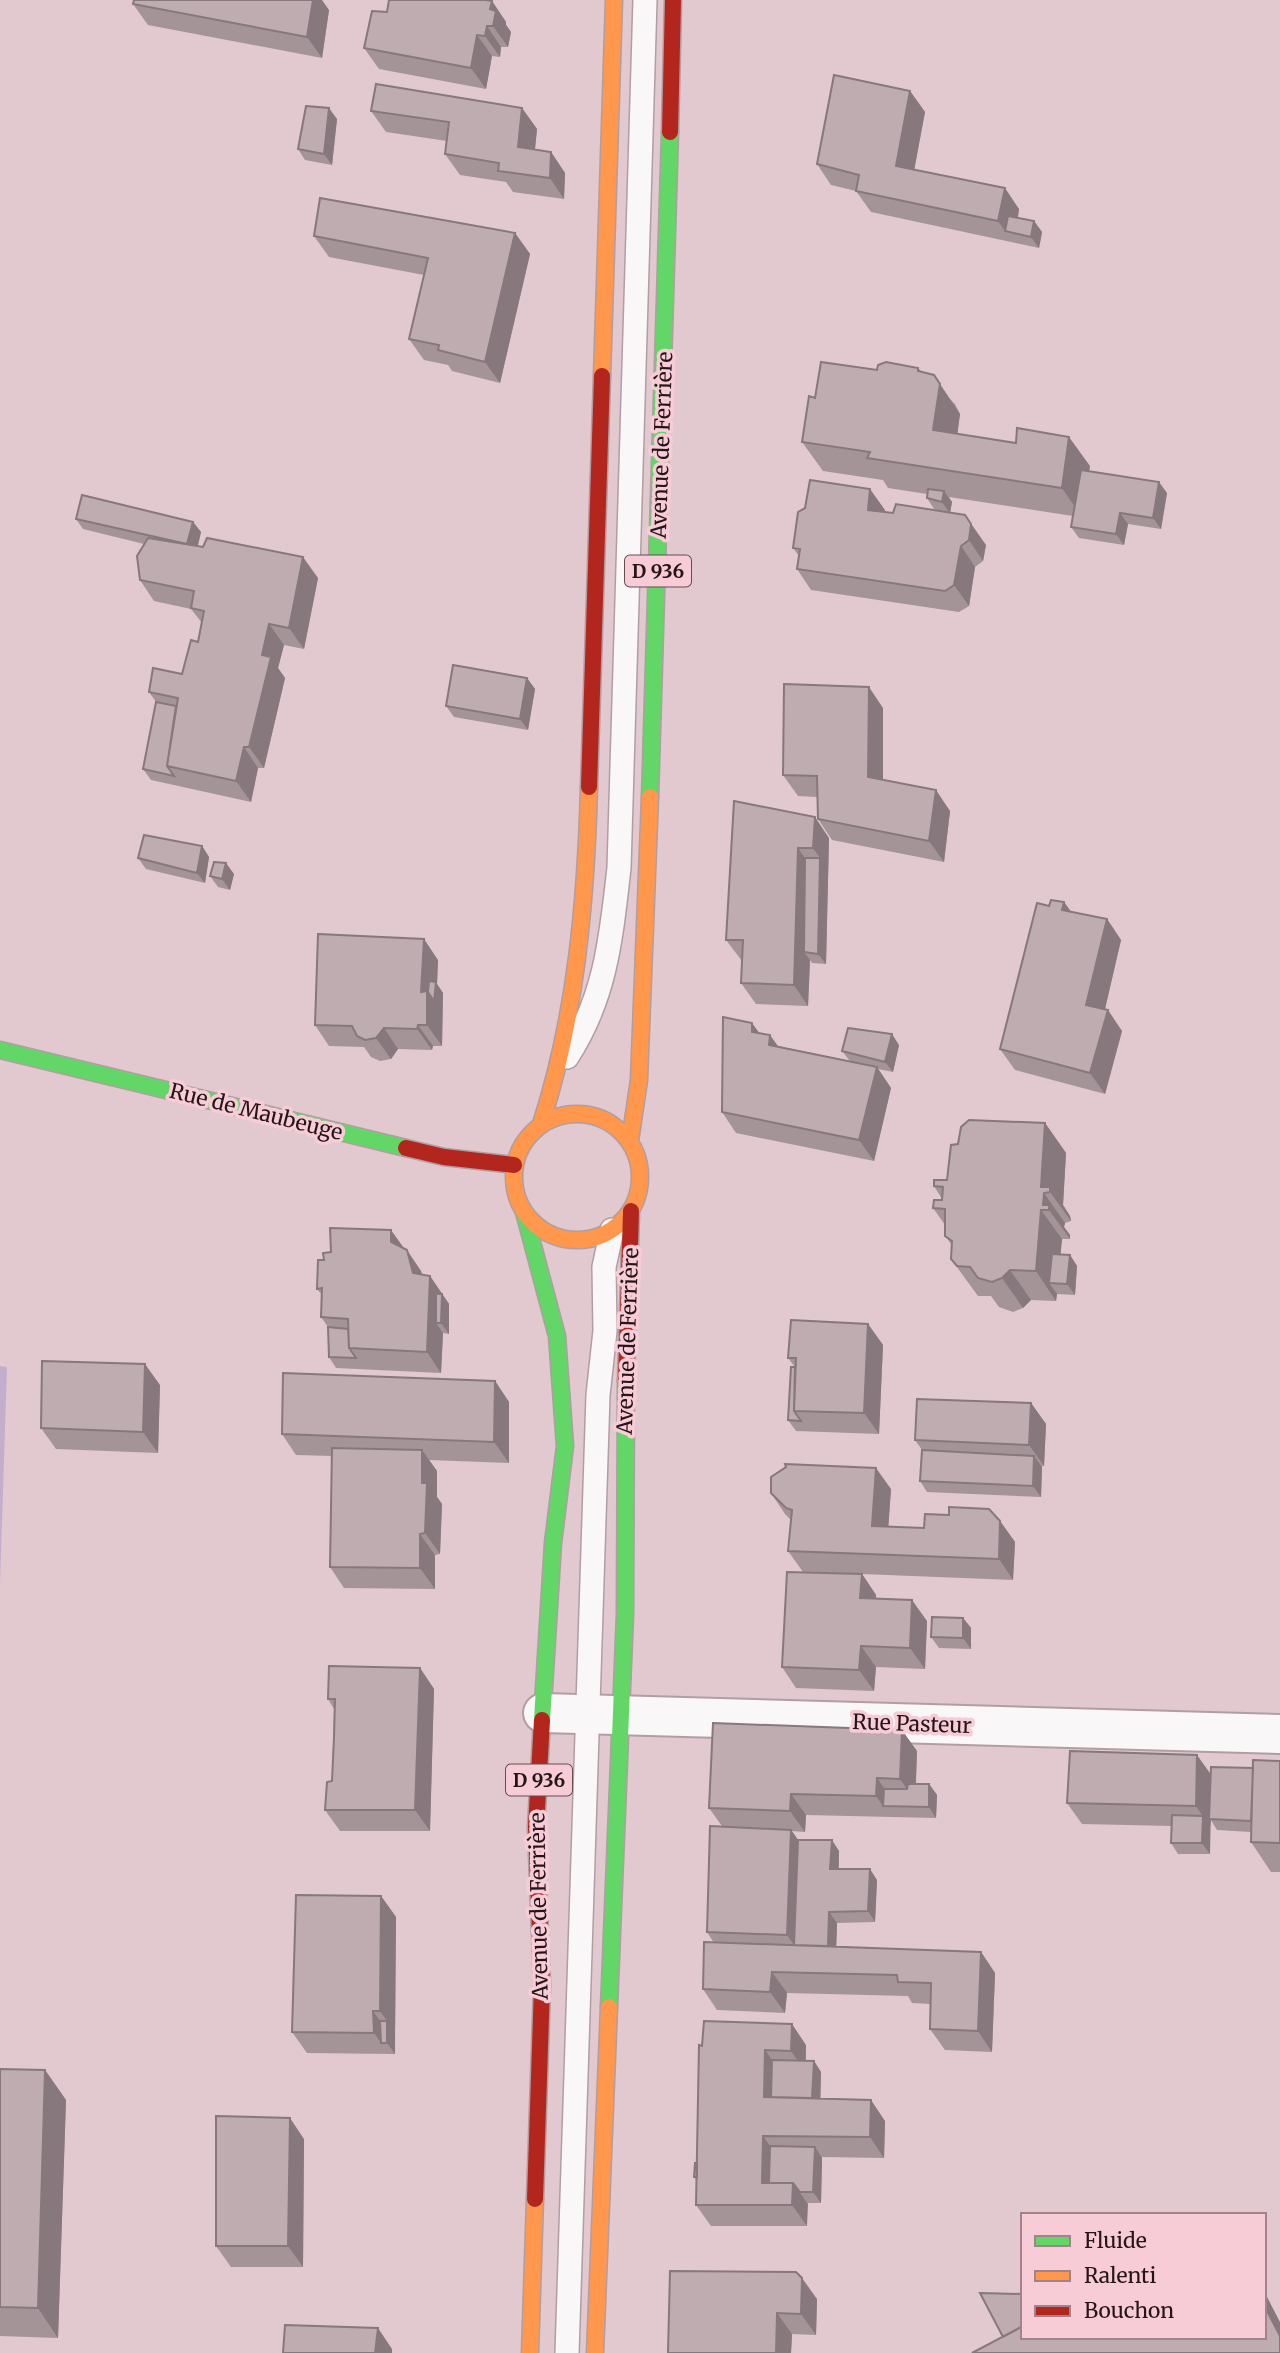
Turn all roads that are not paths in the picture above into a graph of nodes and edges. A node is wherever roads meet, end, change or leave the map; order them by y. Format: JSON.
{"nodes":[{"id":1,"x":614,"y":0,"type":"edge"},
{"id":2,"x":645,"y":0,"type":"edge"},
{"id":3,"x":673,"y":0,"type":"edge"},
{"id":4,"x":0,"y":1050,"type":"edge"},
{"id":5,"x":559,"y":1069,"type":"junction"},
{"id":6,"x":541,"y":1124,"type":"junction"},
{"id":7,"x":630,"y":1141,"type":"junction"},
{"id":8,"x":514,"y":1165,"type":"junction"},
{"id":9,"x":631,"y":1211,"type":"junction"},
{"id":10,"x":524,"y":1212,"type":"junction"},
{"id":11,"x":612,"y":1230,"type":"junction"},
{"id":12,"x":543,"y":1713,"type":"junction"},
{"id":13,"x":605,"y":1715,"type":"junction"},
{"id":14,"x":1280,"y":1734,"type":"edge"},
{"id":15,"x":530,"y":2353,"type":"edge"},
{"id":16,"x":567,"y":2353,"type":"edge"},
{"id":17,"x":595,"y":2353,"type":"edge"}],
"edges":[{"from":1,"to":5,"type":"main road","number":"D 936"},
{"from":2,"to":5,"type":"lane"},
{"from":3,"to":7,"type":"main road","name":"Avenue de Ferrière","number":"D 936"},
{"from":4,"to":8,"type":"main road","name":"Rue de Maubeuge"},
{"from":5,"to":6,"type":"main road","number":"D 936"},
{"from":6,"to":7,"type":"main road"},
{"from":6,"to":8,"type":"main road"},
{"from":7,"to":9,"type":"main road"},
{"from":8,"to":10,"type":"main road"},
{"from":9,"to":11,"type":"main road"},
{"from":9,"to":13,"type":"main road","name":"Avenue de Ferrière"},
{"from":10,"to":11,"type":"main road"},
{"from":10,"to":12,"type":"main road","name":"Avenue de Ferrière","number":"D 936"},
{"from":11,"to":13,"type":"lane"},
{"from":12,"to":13,"type":"street","name":"Rue Pasteur"},
{"from":12,"to":15,"type":"main road","name":"Avenue de Ferrière","number":"D 936"},
{"from":13,"to":14,"type":"street","name":"Rue Pasteur"},
{"from":13,"to":16,"type":"lane"},
{"from":13,"to":17,"type":"main road","name":"Avenue de Ferrière"}]}
